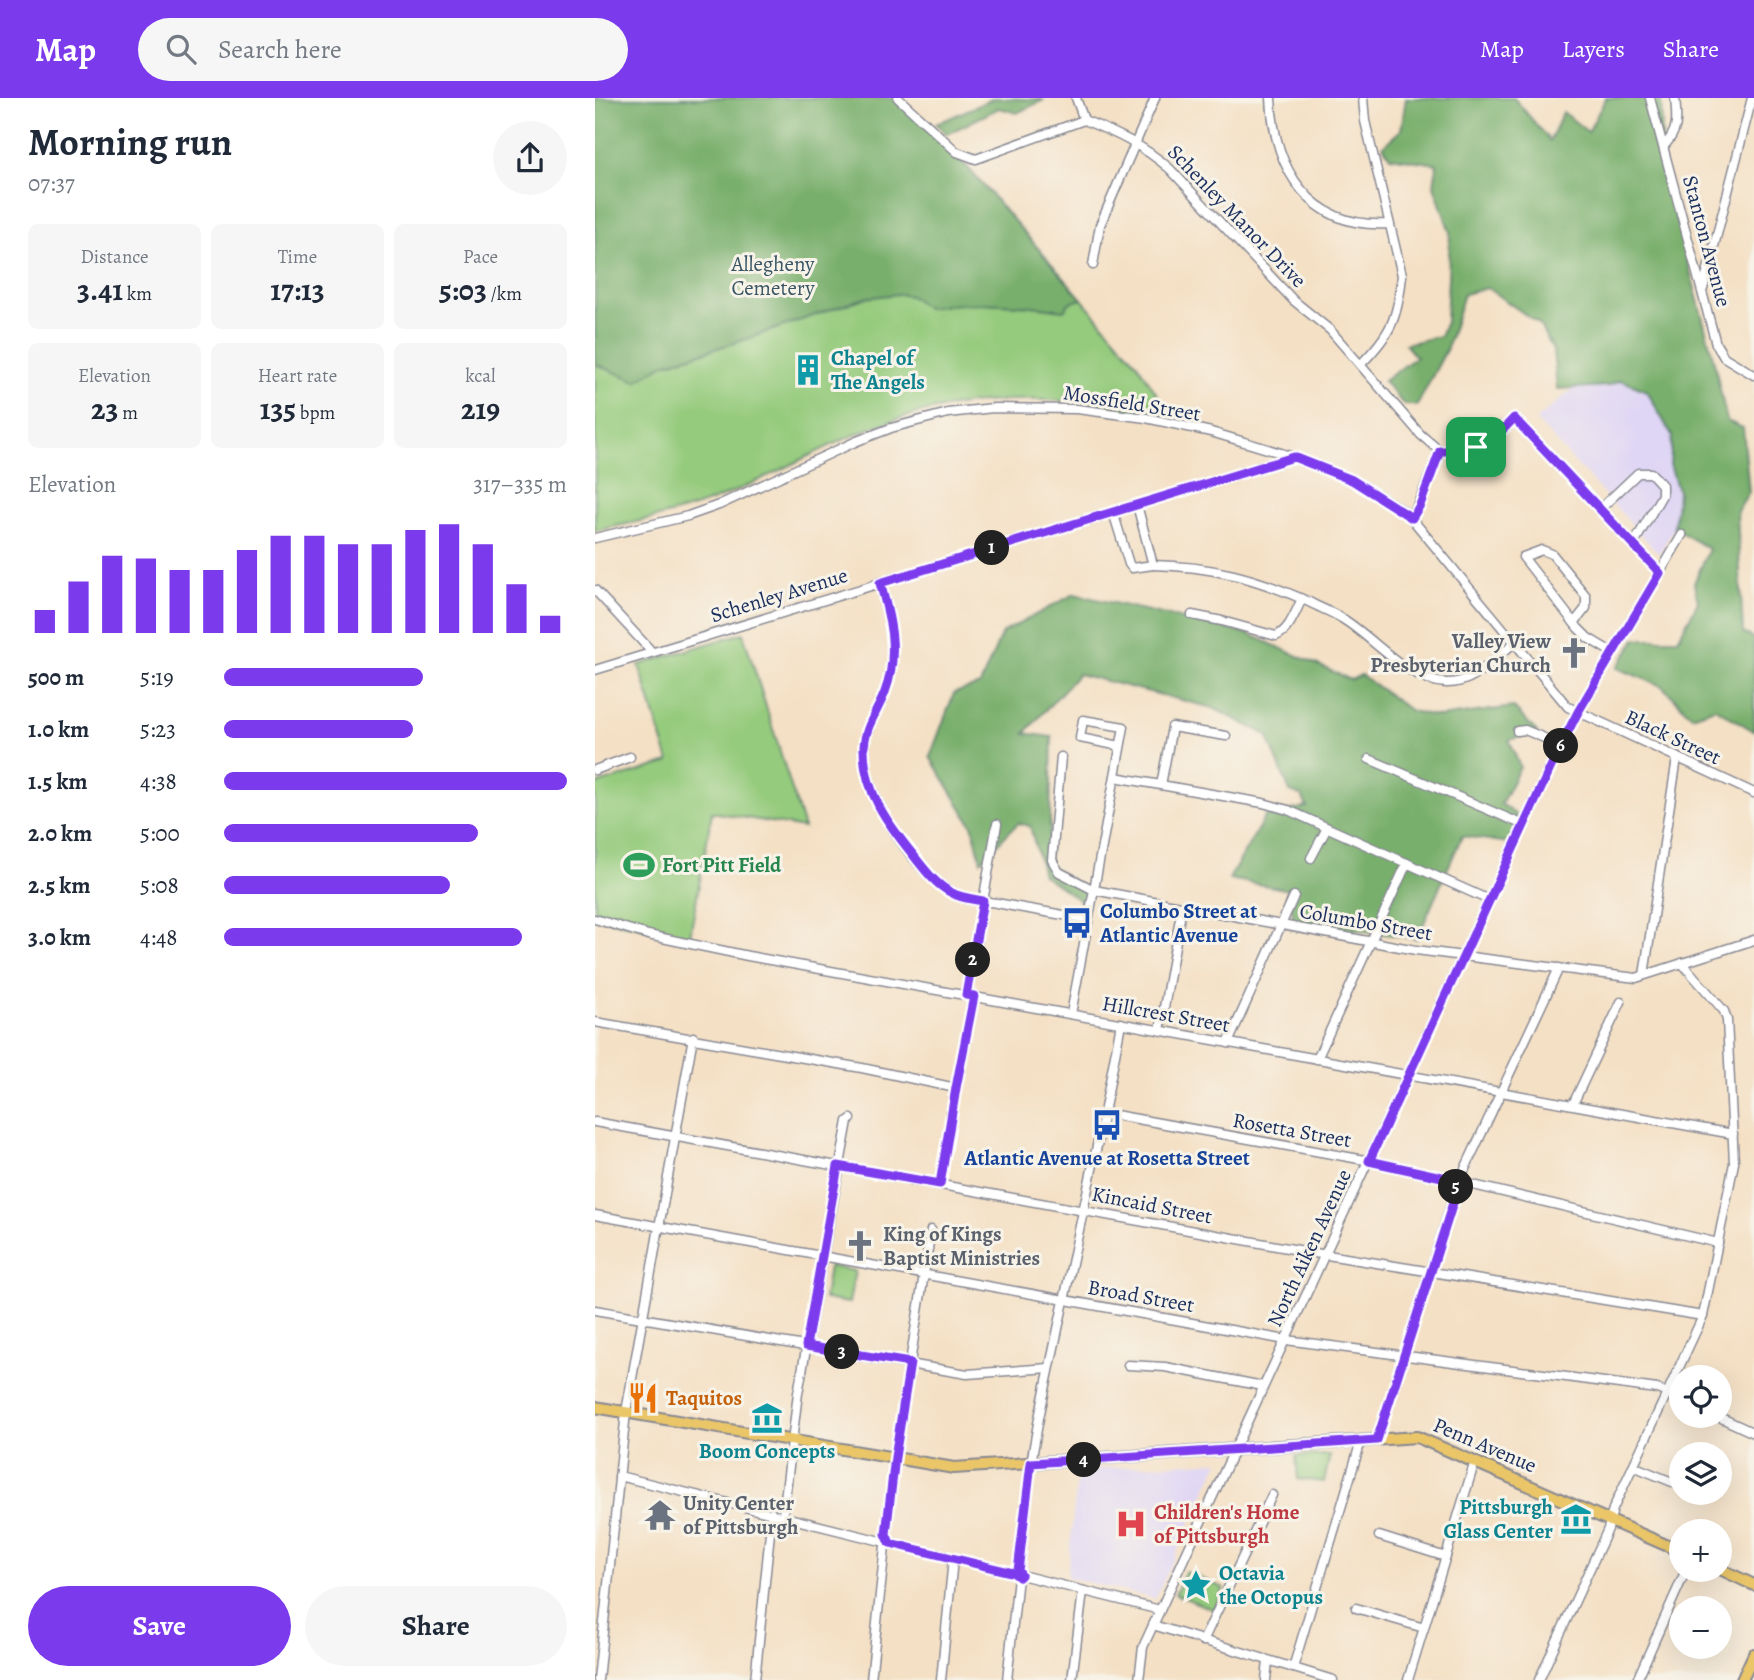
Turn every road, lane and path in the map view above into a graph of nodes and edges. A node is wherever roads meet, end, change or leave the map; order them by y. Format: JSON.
{"nodes":[{"id":1,"x":898,"y":98,"type":"edge"},
{"id":2,"x":1076,"y":98,"type":"edge"},
{"id":3,"x":1155,"y":98,"type":"edge"},
{"id":4,"x":1271,"y":98,"type":"edge"},
{"id":5,"x":1363,"y":98,"type":"edge"},
{"id":6,"x":1650,"y":98,"type":"edge"},
{"id":7,"x":1675,"y":98,"type":"edge"},
{"id":8,"x":1752,"y":98,"type":"edge"},
{"id":9,"x":1084,"y":120,"type":"junction"},
{"id":10,"x":1137,"y":143,"type":"junction"},
{"id":11,"x":1664,"y":146,"type":"junction"},
{"id":12,"x":1389,"y":224,"type":"junction"},
{"id":13,"x":1093,"y":265,"type":"dead end"},
{"id":14,"x":1703,"y":292,"type":"junction"},
{"id":15,"x":1361,"y":364,"type":"junction"},
{"id":16,"x":1754,"y":375,"type":"edge"},
{"id":17,"x":1440,"y":451,"type":"junction"},
{"id":18,"x":1294,"y":457,"type":"junction"},
{"id":19,"x":1137,"y":505,"type":"junction"},
{"id":20,"x":1599,"y":509,"type":"junction"},
{"id":21,"x":1113,"y":512,"type":"junction"},
{"id":22,"x":1412,"y":518,"type":"junction"},
{"id":23,"x":1682,"y":534,"type":"dead end"},
{"id":24,"x":595,"y":538,"type":"edge"},
{"id":25,"x":1633,"y":545,"type":"junction"},
{"id":26,"x":1153,"y":565,"type":"junction"},
{"id":27,"x":1660,"y":573,"type":"junction"},
{"id":28,"x":880,"y":583,"type":"junction"},
{"id":29,"x":595,"y":590,"type":"edge"},
{"id":30,"x":1302,"y":599,"type":"junction"},
{"id":31,"x":1192,"y":615,"type":"dead end"},
{"id":32,"x":1574,"y":622,"type":"junction"},
{"id":33,"x":1514,"y":643,"type":"junction"},
{"id":34,"x":652,"y":652,"type":"junction"},
{"id":35,"x":1613,"y":653,"type":"junction"},
{"id":36,"x":595,"y":670,"type":"edge"},
{"id":37,"x":1578,"y":712,"type":"junction"},
{"id":38,"x":1517,"y":731,"type":"dead end"},
{"id":39,"x":1226,"y":736,"type":"dead end"},
{"id":40,"x":1561,"y":745,"type":"junction"},
{"id":41,"x":1120,"y":746,"type":"junction"},
{"id":42,"x":630,"y":757,"type":"dead end"},
{"id":43,"x":1061,"y":757,"type":"dead end"},
{"id":44,"x":1677,"y":758,"type":"junction"},
{"id":45,"x":1369,"y":759,"type":"dead end"},
{"id":46,"x":595,"y":770,"type":"edge"},
{"id":47,"x":1115,"y":777,"type":"junction"},
{"id":48,"x":1161,"y":785,"type":"junction"},
{"id":49,"x":1754,"y":793,"type":"edge"},
{"id":50,"x":997,"y":824,"type":"dead end"},
{"id":51,"x":1524,"y":825,"type":"junction"},
{"id":52,"x":1327,"y":828,"type":"junction"},
{"id":53,"x":1311,"y":859,"type":"dead end"},
{"id":54,"x":1407,"y":863,"type":"junction"},
{"id":55,"x":1094,"y":890,"type":"junction"},
{"id":56,"x":1294,"y":896,"type":"dead end"},
{"id":57,"x":1489,"y":900,"type":"junction"},
{"id":58,"x":983,"y":901,"type":"junction"},
{"id":59,"x":1182,"y":907,"type":"junction"},
{"id":60,"x":595,"y":919,"type":"edge"},
{"id":61,"x":1087,"y":919,"type":"junction"},
{"id":62,"x":1282,"y":924,"type":"junction"},
{"id":63,"x":1372,"y":940,"type":"junction"},
{"id":64,"x":1754,"y":940,"type":"edge"},
{"id":65,"x":1463,"y":956,"type":"junction"},
{"id":66,"x":1682,"y":963,"type":"junction"},
{"id":67,"x":1559,"y":968,"type":"junction"},
{"id":68,"x":1644,"y":975,"type":"junction"},
{"id":69,"x":970,"y":995,"type":"junction"},
{"id":70,"x":1621,"y":1002,"type":"dead end"},
{"id":71,"x":1071,"y":1014,"type":"junction"},
{"id":72,"x":595,"y":1022,"type":"edge"},
{"id":73,"x":1121,"y":1023,"type":"junction"},
{"id":74,"x":1160,"y":1030,"type":"junction"},
{"id":75,"x":693,"y":1037,"type":"junction"},
{"id":76,"x":1228,"y":1043,"type":"junction"},
{"id":77,"x":1317,"y":1059,"type":"junction"},
{"id":78,"x":1408,"y":1076,"type":"junction"},
{"id":79,"x":956,"y":1088,"type":"junction"},
{"id":80,"x":1501,"y":1092,"type":"junction"},
{"id":81,"x":1573,"y":1104,"type":"junction"},
{"id":82,"x":1104,"y":1113,"type":"junction"},
{"id":83,"x":851,"y":1118,"type":"dead end"},
{"id":84,"x":595,"y":1122,"type":"edge"},
{"id":85,"x":1733,"y":1134,"type":"junction"},
{"id":86,"x":675,"y":1137,"type":"junction"},
{"id":87,"x":1369,"y":1161,"type":"junction"},
{"id":88,"x":838,"y":1166,"type":"junction"},
{"id":89,"x":1460,"y":1181,"type":"junction"},
{"id":90,"x":940,"y":1184,"type":"junction"},
{"id":91,"x":1082,"y":1210,"type":"junction"},
{"id":92,"x":595,"y":1215,"type":"edge"},
{"id":93,"x":659,"y":1227,"type":"junction"},
{"id":94,"x":932,"y":1230,"type":"dead end"},
{"id":95,"x":1717,"y":1244,"type":"junction"},
{"id":96,"x":1325,"y":1253,"type":"junction"},
{"id":97,"x":822,"y":1256,"type":"junction"},
{"id":98,"x":1430,"y":1270,"type":"junction"},
{"id":99,"x":925,"y":1275,"type":"junction"},
{"id":100,"x":1063,"y":1300,"type":"junction"},
{"id":101,"x":595,"y":1310,"type":"edge"},
{"id":102,"x":1703,"y":1315,"type":"junction"},
{"id":103,"x":642,"y":1319,"type":"junction"},
{"id":104,"x":1286,"y":1340,"type":"junction"},
{"id":105,"x":806,"y":1346,"type":"junction"},
{"id":106,"x":1403,"y":1356,"type":"junction"},
{"id":107,"x":910,"y":1363,"type":"junction"},
{"id":108,"x":1128,"y":1365,"type":"dead end"},
{"id":109,"x":1049,"y":1368,"type":"junction"},
{"id":110,"x":1263,"y":1387,"type":"junction"},
{"id":111,"x":1668,"y":1393,"type":"junction"},
{"id":112,"x":595,"y":1407,"type":"edge"},
{"id":113,"x":626,"y":1412,"type":"junction"},
{"id":114,"x":1732,"y":1423,"type":"edge"},
{"id":115,"x":1754,"y":1433,"type":"edge"},
{"id":116,"x":791,"y":1440,"type":"junction"},
{"id":117,"x":1377,"y":1440,"type":"junction"},
{"id":118,"x":1361,"y":1441,"type":"junction"},
{"id":119,"x":1235,"y":1449,"type":"junction"},
{"id":120,"x":895,"y":1457,"type":"junction"},
{"id":121,"x":1475,"y":1461,"type":"junction"},
{"id":122,"x":1031,"y":1463,"type":"junction"},
{"id":123,"x":1633,"y":1466,"type":"junction"},
{"id":124,"x":619,"y":1476,"type":"junction"},
{"id":125,"x":1669,"y":1481,"type":"edge"},
{"id":126,"x":1272,"y":1495,"type":"dead end"},
{"id":127,"x":772,"y":1513,"type":"junction"},
{"id":128,"x":783,"y":1515,"type":"junction"},
{"id":129,"x":1611,"y":1520,"type":"junction"},
{"id":130,"x":1379,"y":1536,"type":"dead end"},
{"id":131,"x":885,"y":1542,"type":"junction"},
{"id":132,"x":1669,"y":1546,"type":"edge"},
{"id":133,"x":1446,"y":1557,"type":"junction"},
{"id":134,"x":953,"y":1559,"type":"junction"},
{"id":135,"x":1018,"y":1574,"type":"junction"},
{"id":136,"x":1732,"y":1575,"type":"edge"},
{"id":137,"x":1681,"y":1582,"type":"edge"},
{"id":138,"x":1754,"y":1585,"type":"edge"},
{"id":139,"x":1083,"y":1591,"type":"junction"},
{"id":140,"x":1356,"y":1608,"type":"dead end"},
{"id":141,"x":1160,"y":1610,"type":"junction"},
{"id":142,"x":1153,"y":1625,"type":"junction"},
{"id":143,"x":1424,"y":1628,"type":"junction"},
{"id":144,"x":1203,"y":1641,"type":"junction"},
{"id":145,"x":1754,"y":1654,"type":"edge"},
{"id":146,"x":1268,"y":1661,"type":"junction"},
{"id":147,"x":1293,"y":1668,"type":"junction"},
{"id":148,"x":598,"y":1680,"type":"edge"},
{"id":149,"x":755,"y":1680,"type":"edge"},
{"id":150,"x":871,"y":1680,"type":"edge"},
{"id":151,"x":941,"y":1680,"type":"edge"},
{"id":152,"x":1007,"y":1680,"type":"edge"},
{"id":153,"x":1072,"y":1680,"type":"edge"},
{"id":154,"x":1139,"y":1680,"type":"edge"},
{"id":155,"x":1266,"y":1680,"type":"edge"},
{"id":156,"x":1333,"y":1680,"type":"edge"},
{"id":157,"x":1408,"y":1680,"type":"edge"},
{"id":158,"x":1539,"y":1680,"type":"edge"},
{"id":159,"x":1637,"y":1680,"type":"edge"},
{"id":160,"x":1742,"y":1680,"type":"edge"}],
"edges":[{"from":1,"to":9,"type":"street"},
{"from":2,"to":9,"type":"street"},
{"from":3,"to":10,"type":"street"},
{"from":4,"to":12,"type":"street"},
{"from":5,"to":12,"type":"street"},
{"from":6,"to":11,"type":"street","name":"Stanton Avenue"},
{"from":7,"to":11,"type":"street"},
{"from":8,"to":14,"type":"street"},
{"from":9,"to":10,"type":"street","name":"Schenley Manor Drive"},
{"from":10,"to":13,"type":"street"},
{"from":10,"to":15,"type":"street","name":"Schenley Manor Drive"},
{"from":11,"to":14,"type":"street","name":"Stanton Avenue"},
{"from":12,"to":15,"type":"street"},
{"from":14,"to":16,"type":"street","name":"Stanton Avenue"},
{"from":15,"to":17,"type":"street","name":"Schenley Manor Drive"},
{"from":17,"to":20,"type":"street"},
{"from":17,"to":22,"type":"street"},
{"from":18,"to":19,"type":"street","name":"Schenley Avenue"},
{"from":18,"to":22,"type":"street","name":"Mossfield Street"},
{"from":18,"to":24,"type":"street","name":"Mossfield Street"},
{"from":19,"to":21,"type":"street","name":"Schenley Avenue"},
{"from":19,"to":26,"type":"street"},
{"from":20,"to":25,"type":"street"},
{"from":20,"to":25,"type":"street"},
{"from":21,"to":26,"type":"street"},
{"from":21,"to":28,"type":"street","name":"Schenley Avenue"},
{"from":22,"to":33,"type":"street","name":"Mossfield Street"},
{"from":23,"to":27,"type":"street","name":"North Aiken Avenue"},
{"from":25,"to":27,"type":"street"},
{"from":26,"to":30,"type":"street"},
{"from":27,"to":35,"type":"street","name":"North Aiken Avenue"},
{"from":28,"to":34,"type":"street","name":"Schenley Avenue"},
{"from":28,"to":58,"type":"street"},
{"from":29,"to":34,"type":"street"},
{"from":30,"to":31,"type":"street"},
{"from":30,"to":33,"type":"street"},
{"from":32,"to":32,"type":"street"},
{"from":32,"to":35,"type":"street"},
{"from":33,"to":37,"type":"street","name":"Mossfield Street"},
{"from":34,"to":36,"type":"street","name":"Schenley Avenue"},
{"from":35,"to":37,"type":"street","name":"North Aiken Avenue"},
{"from":37,"to":40,"type":"street","name":"North Aiken Avenue"},
{"from":37,"to":44,"type":"street","name":"Black Street"},
{"from":38,"to":40,"type":"street"},
{"from":39,"to":48,"type":"street"},
{"from":40,"to":51,"type":"street","name":"North Aiken Avenue"},
{"from":41,"to":41,"type":"street"},
{"from":41,"to":47,"type":"street"},
{"from":42,"to":46,"type":"street"},
{"from":43,"to":55,"type":"street","name":"Columbo Street"},
{"from":44,"to":49,"type":"street","name":"Black Street"},
{"from":44,"to":68,"type":"street"},
{"from":45,"to":51,"type":"street"},
{"from":47,"to":48,"type":"street"},
{"from":47,"to":55,"type":"street"},
{"from":48,"to":52,"type":"street"},
{"from":50,"to":58,"type":"street"},
{"from":51,"to":57,"type":"street","name":"North Aiken Avenue"},
{"from":52,"to":53,"type":"street"},
{"from":52,"to":54,"type":"street"},
{"from":54,"to":57,"type":"street"},
{"from":54,"to":63,"type":"street"},
{"from":55,"to":59,"type":"street","name":"Columbo Street"},
{"from":55,"to":61,"type":"street"},
{"from":56,"to":62,"type":"street"},
{"from":57,"to":65,"type":"street","name":"North Aiken Avenue"},
{"from":58,"to":61,"type":"street"},
{"from":58,"to":69,"type":"street"},
{"from":59,"to":62,"type":"street","name":"Columbo Street"},
{"from":59,"to":74,"type":"street"},
{"from":60,"to":69,"type":"street","name":"Hillcrest Street"},
{"from":61,"to":71,"type":"street"},
{"from":62,"to":63,"type":"street","name":"Columbo Street"},
{"from":62,"to":76,"type":"street"},
{"from":63,"to":65,"type":"street","name":"Columbo Street"},
{"from":63,"to":77,"type":"street"},
{"from":64,"to":66,"type":"street","name":"Columbo Street"},
{"from":65,"to":67,"type":"street","name":"Columbo Street"},
{"from":65,"to":78,"type":"street","name":"North Aiken Avenue"},
{"from":66,"to":68,"type":"street","name":"Columbo Street"},
{"from":66,"to":85,"type":"street"},
{"from":67,"to":68,"type":"street","name":"Columbo Street"},
{"from":67,"to":80,"type":"street"},
{"from":69,"to":71,"type":"street","name":"Hillcrest Street"},
{"from":69,"to":79,"type":"street"},
{"from":70,"to":81,"type":"street"},
{"from":71,"to":73,"type":"street","name":"Hillcrest Street"},
{"from":72,"to":75,"type":"street"},
{"from":73,"to":74,"type":"street","name":"Hillcrest Street"},
{"from":73,"to":82,"type":"street"},
{"from":74,"to":76,"type":"street","name":"Hillcrest Street"},
{"from":75,"to":79,"type":"street"},
{"from":75,"to":86,"type":"street"},
{"from":76,"to":77,"type":"street","name":"Hillcrest Street"},
{"from":77,"to":78,"type":"street","name":"Hillcrest Street"},
{"from":78,"to":80,"type":"street","name":"Hillcrest Street"},
{"from":78,"to":87,"type":"street","name":"North Aiken Avenue"},
{"from":79,"to":90,"type":"street"},
{"from":80,"to":81,"type":"street","name":"Hillcrest Street"},
{"from":80,"to":89,"type":"street"},
{"from":81,"to":85,"type":"street","name":"Hillcrest Street"},
{"from":82,"to":87,"type":"street","name":"Rosetta Street"},
{"from":82,"to":91,"type":"street"},
{"from":83,"to":88,"type":"street"},
{"from":84,"to":86,"type":"street","name":"Kincaid Street"},
{"from":85,"to":95,"type":"street"},
{"from":86,"to":88,"type":"street","name":"Kincaid Street"},
{"from":86,"to":93,"type":"street"},
{"from":87,"to":89,"type":"street","name":"Rosetta Street"},
{"from":87,"to":96,"type":"street","name":"North Aiken Avenue"},
{"from":88,"to":90,"type":"street","name":"Kincaid Street"},
{"from":88,"to":97,"type":"street"},
{"from":89,"to":95,"type":"street","name":"Rosetta Street"},
{"from":89,"to":98,"type":"street"},
{"from":90,"to":91,"type":"street","name":"Kincaid Street"},
{"from":91,"to":96,"type":"street","name":"Kincaid Street"},
{"from":91,"to":100,"type":"street"},
{"from":92,"to":93,"type":"street","name":"Broad Street"},
{"from":93,"to":97,"type":"street","name":"Broad Street"},
{"from":93,"to":103,"type":"street"},
{"from":94,"to":99,"type":"street"},
{"from":95,"to":102,"type":"street"},
{"from":96,"to":98,"type":"street","name":"Kincaid Street"},
{"from":96,"to":104,"type":"street","name":"North Aiken Avenue"},
{"from":97,"to":99,"type":"street","name":"Broad Street"},
{"from":97,"to":105,"type":"street"},
{"from":98,"to":102,"type":"street","name":"Kincaid Street"},
{"from":98,"to":106,"type":"street"},
{"from":99,"to":100,"type":"street","name":"Broad Street"},
{"from":99,"to":107,"type":"street"},
{"from":100,"to":104,"type":"street","name":"Broad Street"},
{"from":100,"to":109,"type":"street"},
{"from":101,"to":103,"type":"street"},
{"from":102,"to":111,"type":"street"},
{"from":103,"to":105,"type":"street"},
{"from":103,"to":113,"type":"street"},
{"from":104,"to":106,"type":"street","name":"Broad Street"},
{"from":104,"to":110,"type":"street","name":"North Aiken Avenue"},
{"from":105,"to":107,"type":"street"},
{"from":105,"to":116,"type":"street"},
{"from":106,"to":111,"type":"street","name":"Broad Street"},
{"from":106,"to":117,"type":"street"},
{"from":107,"to":109,"type":"street"},
{"from":107,"to":120,"type":"street"},
{"from":108,"to":110,"type":"street"},
{"from":109,"to":122,"type":"street"},
{"from":110,"to":119,"type":"street","name":"North Aiken Avenue"},
{"from":111,"to":123,"type":"street"},
{"from":112,"to":113,"type":"main road","name":"Penn Avenue"},
{"from":113,"to":116,"type":"main road","name":"Penn Avenue"},
{"from":113,"to":124,"type":"street"},
{"from":114,"to":115,"type":"street"},
{"from":116,"to":120,"type":"main road","name":"Penn Avenue"},
{"from":116,"to":128,"type":"street"},
{"from":117,"to":118,"type":"main road","name":"Penn Avenue"},
{"from":117,"to":121,"type":"main road","name":"Penn Avenue"},
{"from":118,"to":119,"type":"main road","name":"Penn Avenue"},
{"from":118,"to":147,"type":"street"},
{"from":119,"to":122,"type":"main road","name":"Penn Avenue"},
{"from":119,"to":141,"type":"street","name":"North Aiken Avenue"},
{"from":120,"to":122,"type":"main road","name":"Penn Avenue"},
{"from":120,"to":131,"type":"street"},
{"from":121,"to":129,"type":"main road","name":"Penn Avenue"},
{"from":121,"to":133,"type":"street"},
{"from":122,"to":135,"type":"street"},
{"from":123,"to":125,"type":"street"},
{"from":123,"to":129,"type":"street"},
{"from":124,"to":127,"type":"street"},
{"from":124,"to":148,"type":"street"},
{"from":126,"to":144,"type":"street"},
{"from":127,"to":128,"type":"street"},
{"from":127,"to":149,"type":"street"},
{"from":128,"to":131,"type":"street"},
{"from":129,"to":132,"type":"main road","name":"Penn Avenue"},
{"from":129,"to":158,"type":"street"},
{"from":130,"to":133,"type":"street"},
{"from":131,"to":134,"type":"street"},
{"from":131,"to":150,"type":"street"},
{"from":133,"to":143,"type":"street"},
{"from":134,"to":135,"type":"street"},
{"from":134,"to":151,"type":"street"},
{"from":135,"to":139,"type":"street"},
{"from":135,"to":152,"type":"street"},
{"from":136,"to":138,"type":"main road"},
{"from":137,"to":159,"type":"street"},
{"from":139,"to":141,"type":"street"},
{"from":139,"to":153,"type":"street"},
{"from":140,"to":143,"type":"street"},
{"from":141,"to":142,"type":"street","name":"North Aiken Avenue"},
{"from":142,"to":144,"type":"street"},
{"from":142,"to":154,"type":"street","name":"North Aiken Avenue"},
{"from":143,"to":157,"type":"street"},
{"from":144,"to":146,"type":"street"},
{"from":145,"to":160,"type":"main road"},
{"from":146,"to":147,"type":"street"},
{"from":146,"to":155,"type":"street"},
{"from":147,"to":156,"type":"street"}]}
